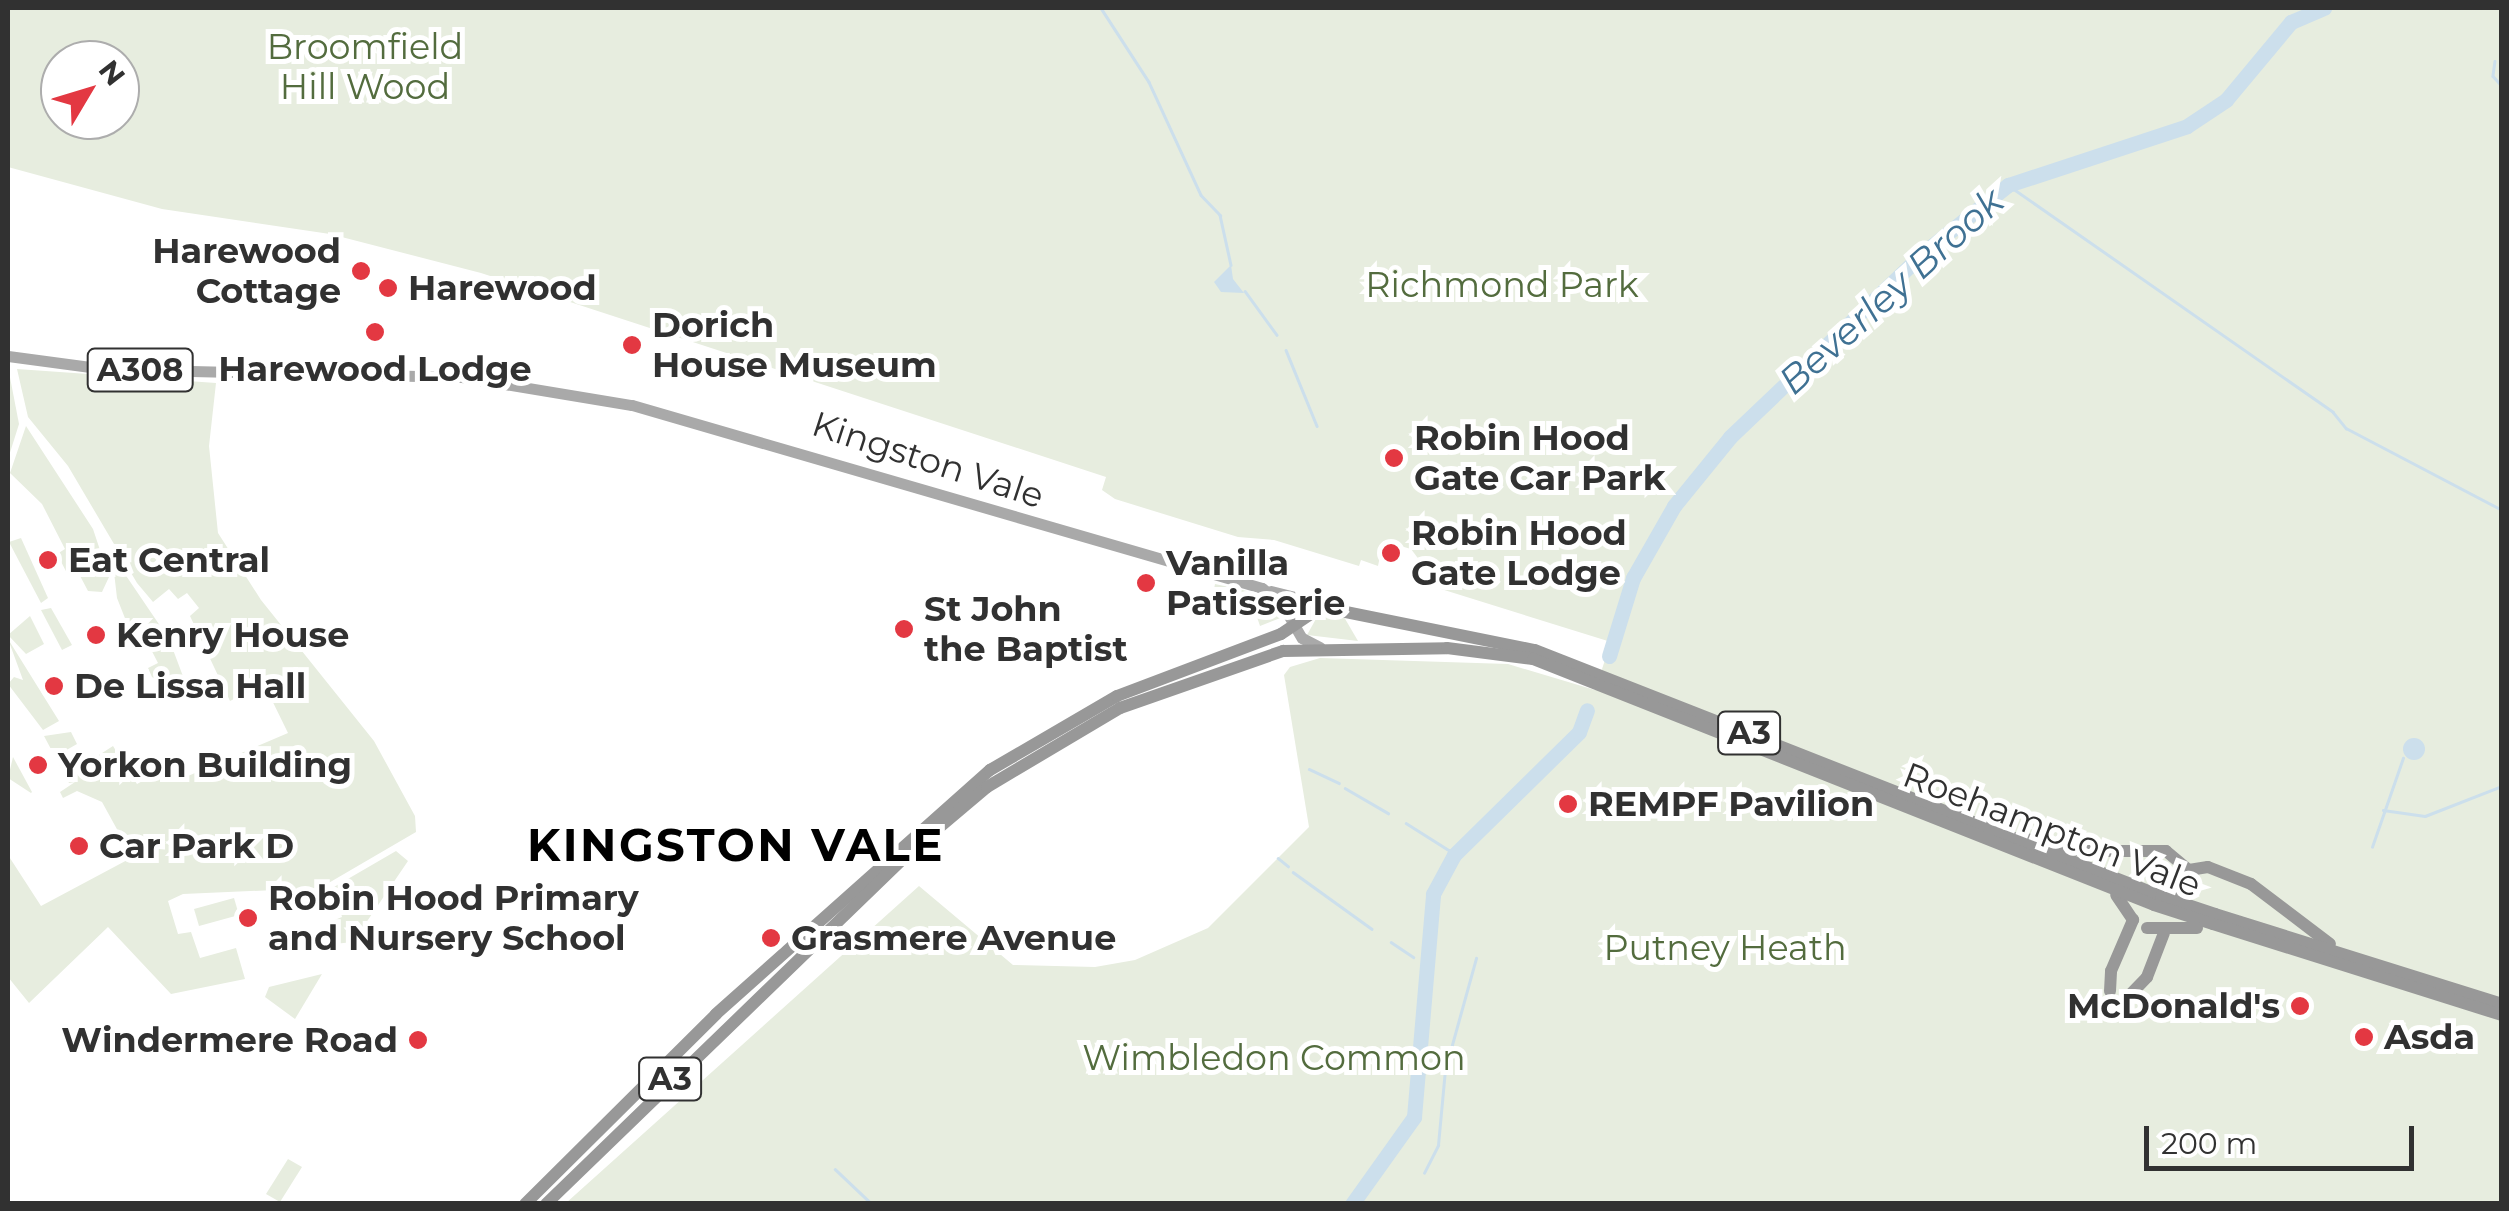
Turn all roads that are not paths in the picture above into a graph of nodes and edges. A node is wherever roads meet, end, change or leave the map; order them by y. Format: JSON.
{"nodes":[{"id":1,"x":8,"y":356,"type":"edge"},
{"id":2,"x":1262,"y":588,"type":"junction"},
{"id":3,"x":1330,"y":606,"type":"junction"},
{"id":4,"x":1294,"y":625,"type":"junction"},
{"id":5,"x":1320,"y":648,"type":"junction"},
{"id":6,"x":1534,"y":654,"type":"junction"},
{"id":7,"x":1962,"y":820,"type":"junction"},
{"id":8,"x":2189,"y":870,"type":"junction"},
{"id":9,"x":2106,"y":887,"type":"junction"},
{"id":10,"x":2177,"y":889,"type":"dead end"},
{"id":11,"x":2157,"y":900,"type":"junction"},
{"id":12,"x":2214,"y":919,"type":"junction"},
{"id":13,"x":2164,"y":932,"type":"dead end"},
{"id":14,"x":2128,"y":941,"type":"junction"},
{"id":15,"x":2267,"y":941,"type":"junction"},
{"id":16,"x":2354,"y":957,"type":"junction"},
{"id":17,"x":2110,"y":991,"type":"dead end"},
{"id":18,"x":2126,"y":1000,"type":"dead end"},
{"id":19,"x":2502,"y":1004,"type":"edge"},
{"id":20,"x":2502,"y":1016,"type":"edge"},
{"id":21,"x":525,"y":1204,"type":"edge"},
{"id":22,"x":546,"y":1204,"type":"edge"}],
"edges":[{"from":1,"to":2,"type":"main road","name":"Kingston Vale","number":"A308"},
{"from":2,"to":3,"type":"main road","number":"A308"},
{"from":2,"to":4,"type":"main road"},
{"from":3,"to":4,"type":"highway","number":"A3"},
{"from":3,"to":6,"type":"highway","number":"A3"},
{"from":4,"to":5,"type":"main road"},
{"from":4,"to":21,"type":"highway","number":"A3"},
{"from":5,"to":6,"type":"highway","number":"A3"},
{"from":5,"to":22,"type":"highway","number":"A3"},
{"from":6,"to":7,"type":"highway","name":"Roehampton Vale","number":"A3"},
{"from":6,"to":9,"type":"highway","name":"Roehampton Vale","number":"A3"},
{"from":7,"to":8,"type":"highway","number":"A3"},
{"from":7,"to":11,"type":"highway","name":"Roehampton Vale","number":"A3"},
{"from":8,"to":10,"type":"highway"},
{"from":8,"to":16,"type":"highway","number":"A3"},
{"from":9,"to":11,"type":"highway","name":"Roehampton Vale","number":"A3"},
{"from":9,"to":14,"type":"highway"},
{"from":11,"to":12,"type":"highway","name":"Roehampton Vale","number":"A3","bridge":true},
{"from":12,"to":15,"type":"highway","name":"Roehampton Vale","number":"A3"},
{"from":12,"to":16,"type":"highway","name":"Roehampton Vale","number":"A3"},
{"from":13,"to":18,"type":"highway"},
{"from":14,"to":15,"type":"highway","number":"A3","bridge":true},
{"from":14,"to":17,"type":"highway"},
{"from":15,"to":20,"type":"highway","name":"Roehampton Vale","number":"A3"},
{"from":16,"to":19,"type":"highway","name":"Roehampton Vale","number":"A3"}]}
